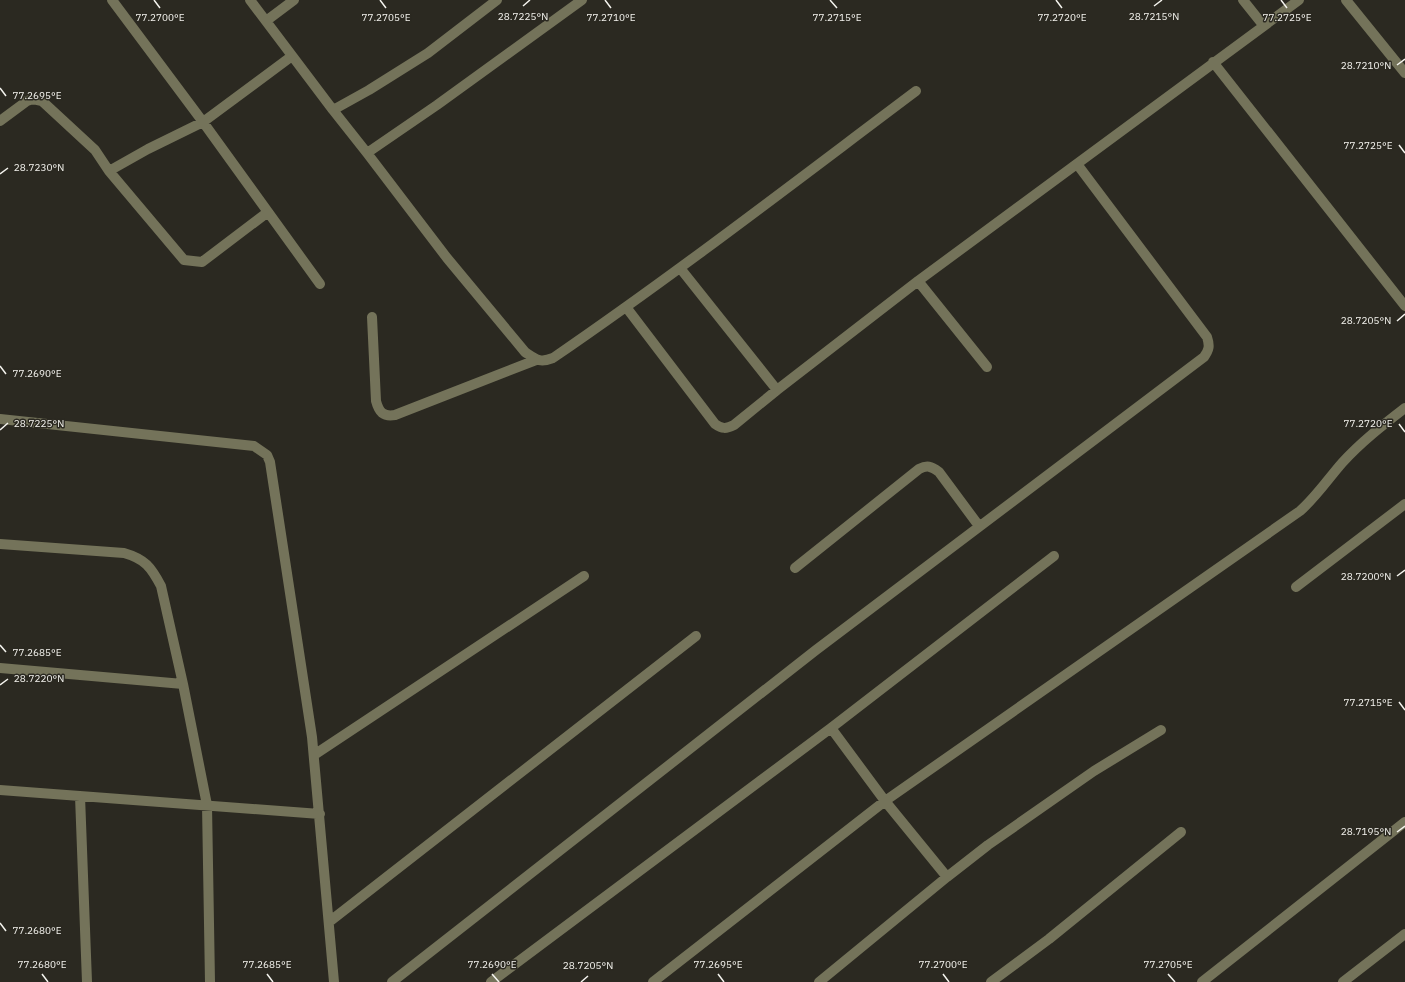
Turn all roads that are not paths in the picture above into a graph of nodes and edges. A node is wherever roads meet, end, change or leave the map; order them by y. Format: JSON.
{"nodes":[{"id":1,"x":112,"y":0,"type":"edge"},
{"id":2,"x":250,"y":0,"type":"edge"},
{"id":3,"x":294,"y":0,"type":"edge"},
{"id":4,"x":497,"y":0,"type":"edge"},
{"id":5,"x":582,"y":0,"type":"edge"},
{"id":6,"x":1243,"y":0,"type":"edge"},
{"id":7,"x":1299,"y":0,"type":"edge"},
{"id":8,"x":1346,"y":0,"type":"edge"},
{"id":9,"x":266,"y":21,"type":"junction"},
{"id":10,"x":1263,"y":25,"type":"junction"},
{"id":11,"x":292,"y":56,"type":"junction"},
{"id":12,"x":1213,"y":62,"type":"junction"},
{"id":13,"x":1405,"y":73,"type":"edge"},
{"id":14,"x":916,"y":91,"type":"dead end"},
{"id":15,"x":333,"y":110,"type":"junction"},
{"id":16,"x":0,"y":120,"type":"edge"},
{"id":17,"x":203,"y":122,"type":"junction"},
{"id":18,"x":367,"y":153,"type":"junction"},
{"id":19,"x":1077,"y":164,"type":"junction"},
{"id":20,"x":109,"y":171,"type":"junction"},
{"id":21,"x":268,"y":212,"type":"junction"},
{"id":22,"x":680,"y":268,"type":"junction"},
{"id":23,"x":918,"y":281,"type":"junction"},
{"id":24,"x":320,"y":284,"type":"dead end"},
{"id":25,"x":1405,"y":306,"type":"edge"},
{"id":26,"x":626,"y":307,"type":"junction"},
{"id":27,"x":372,"y":317,"type":"dead end"},
{"id":28,"x":536,"y":360,"type":"junction"},
{"id":29,"x":987,"y":367,"type":"dead end"},
{"id":30,"x":777,"y":390,"type":"junction"},
{"id":31,"x":1405,"y":408,"type":"edge"},
{"id":32,"x":0,"y":419,"type":"edge"},
{"id":33,"x":1405,"y":504,"type":"edge"},
{"id":34,"x":979,"y":526,"type":"junction"},
{"id":35,"x":0,"y":544,"type":"edge"},
{"id":36,"x":1054,"y":556,"type":"dead end"},
{"id":37,"x":795,"y":568,"type":"dead end"},
{"id":38,"x":584,"y":576,"type":"dead end"},
{"id":39,"x":1296,"y":587,"type":"dead end"},
{"id":40,"x":696,"y":636,"type":"dead end"},
{"id":41,"x":0,"y":668,"type":"edge"},
{"id":42,"x":183,"y":684,"type":"junction"},
{"id":43,"x":831,"y":728,"type":"junction"},
{"id":44,"x":1161,"y":730,"type":"dead end"},
{"id":45,"x":314,"y":755,"type":"junction"},
{"id":46,"x":0,"y":790,"type":"edge"},
{"id":47,"x":80,"y":796,"type":"junction"},
{"id":48,"x":885,"y":801,"type":"junction"},
{"id":49,"x":207,"y":805,"type":"junction"},
{"id":50,"x":320,"y":814,"type":"junction"},
{"id":51,"x":1405,"y":822,"type":"edge"},
{"id":52,"x":1181,"y":832,"type":"dead end"},
{"id":53,"x":947,"y":877,"type":"junction"},
{"id":54,"x":329,"y":922,"type":"junction"},
{"id":55,"x":1405,"y":934,"type":"edge"},
{"id":56,"x":87,"y":982,"type":"edge"},
{"id":57,"x":210,"y":982,"type":"edge"},
{"id":58,"x":334,"y":982,"type":"edge"},
{"id":59,"x":392,"y":982,"type":"edge"},
{"id":60,"x":491,"y":982,"type":"edge"},
{"id":61,"x":654,"y":982,"type":"edge"},
{"id":62,"x":819,"y":982,"type":"edge"},
{"id":63,"x":991,"y":982,"type":"edge"},
{"id":64,"x":1202,"y":982,"type":"edge"},
{"id":65,"x":1342,"y":982,"type":"edge"}],
"edges":[{"from":1,"to":17,"type":"street"},
{"from":2,"to":9,"type":"street"},
{"from":3,"to":9,"type":"street"},
{"from":4,"to":15,"type":"street"},
{"from":5,"to":18,"type":"street"},
{"from":6,"to":10,"type":"street"},
{"from":7,"to":10,"type":"street"},
{"from":8,"to":13,"type":"street"},
{"from":9,"to":11,"type":"street"},
{"from":10,"to":12,"type":"street"},
{"from":11,"to":15,"type":"street"},
{"from":11,"to":17,"type":"street"},
{"from":12,"to":19,"type":"street"},
{"from":12,"to":25,"type":"street"},
{"from":14,"to":22,"type":"street"},
{"from":15,"to":18,"type":"street"},
{"from":16,"to":20,"type":"street"},
{"from":17,"to":20,"type":"street"},
{"from":17,"to":21,"type":"street"},
{"from":18,"to":28,"type":"street"},
{"from":19,"to":23,"type":"street"},
{"from":19,"to":34,"type":"street"},
{"from":20,"to":21,"type":"street"},
{"from":21,"to":24,"type":"street"},
{"from":22,"to":26,"type":"street"},
{"from":22,"to":30,"type":"street"},
{"from":23,"to":29,"type":"street"},
{"from":23,"to":30,"type":"street"},
{"from":26,"to":28,"type":"street"},
{"from":26,"to":30,"type":"street"},
{"from":27,"to":28,"type":"street"},
{"from":31,"to":48,"type":"street"},
{"from":32,"to":45,"type":"street"},
{"from":33,"to":39,"type":"street"},
{"from":34,"to":37,"type":"street"},
{"from":34,"to":59,"type":"street"},
{"from":35,"to":42,"type":"street"},
{"from":36,"to":43,"type":"street"},
{"from":38,"to":45,"type":"street"},
{"from":40,"to":54,"type":"street"},
{"from":41,"to":42,"type":"street"},
{"from":42,"to":49,"type":"street"},
{"from":43,"to":48,"type":"street"},
{"from":43,"to":60,"type":"street"},
{"from":44,"to":53,"type":"street"},
{"from":45,"to":50,"type":"street"},
{"from":46,"to":47,"type":"street"},
{"from":47,"to":49,"type":"street"},
{"from":47,"to":56,"type":"street"},
{"from":48,"to":53,"type":"street"},
{"from":48,"to":61,"type":"street"},
{"from":49,"to":50,"type":"street"},
{"from":49,"to":57,"type":"street"},
{"from":50,"to":54,"type":"street"},
{"from":51,"to":64,"type":"street"},
{"from":52,"to":63,"type":"street"},
{"from":53,"to":62,"type":"street"},
{"from":54,"to":58,"type":"street"},
{"from":55,"to":65,"type":"street"}]}
